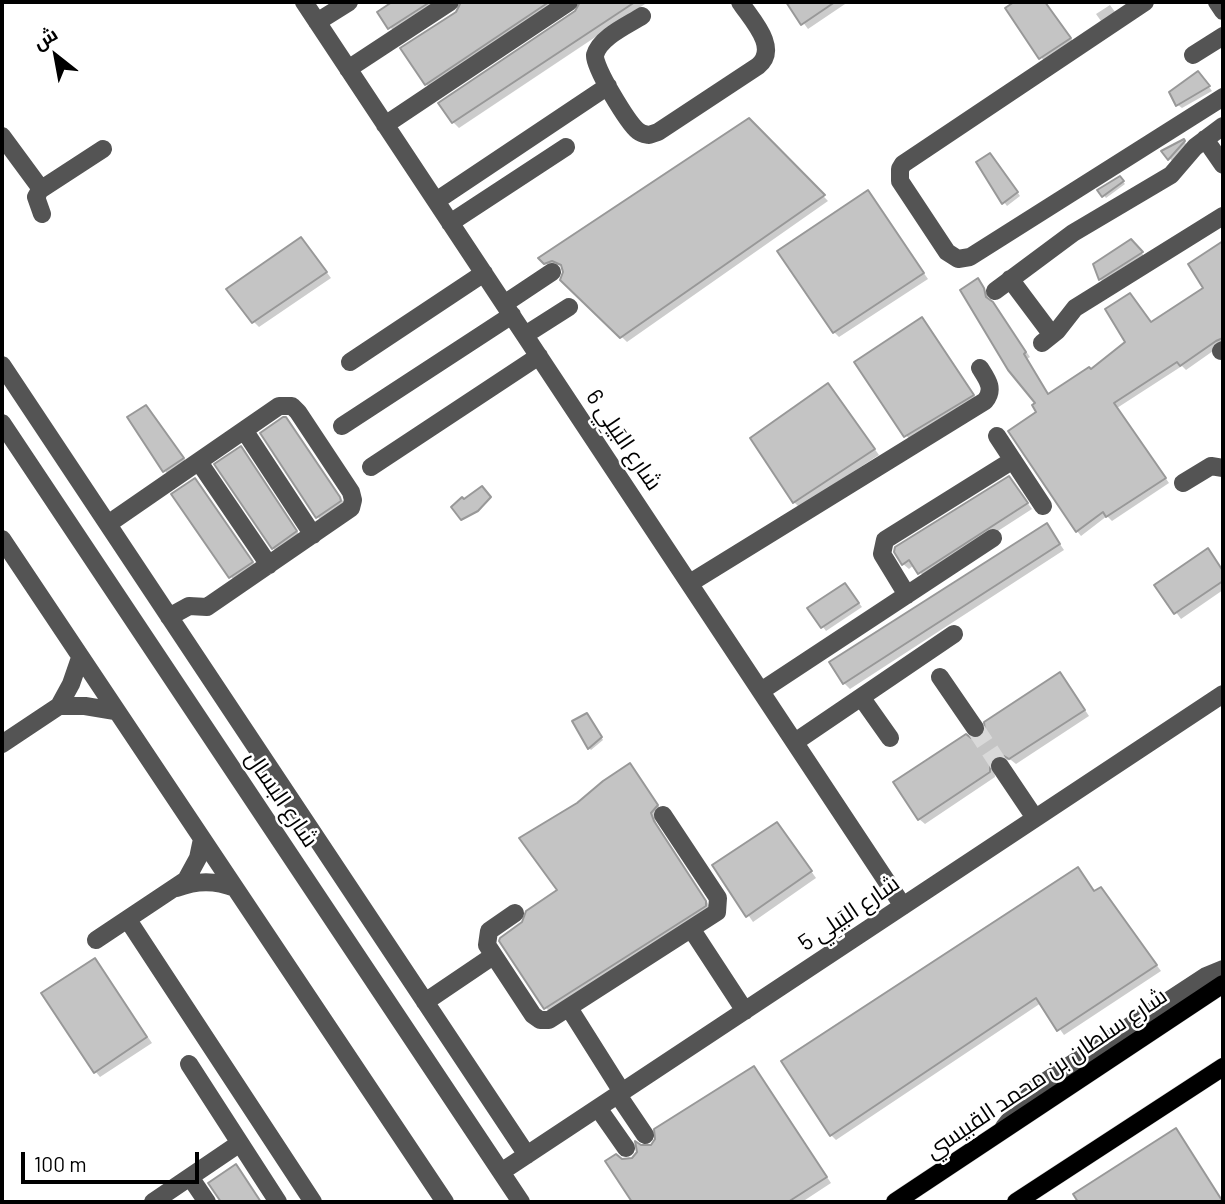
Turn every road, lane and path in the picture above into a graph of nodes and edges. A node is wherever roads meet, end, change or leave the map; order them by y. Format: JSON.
{"nodes":[{"id":1,"x":304,"y":2,"type":"edge"},
{"id":2,"x":349,"y":2,"type":"edge"},
{"id":3,"x":450,"y":2,"type":"edge"},
{"id":4,"x":569,"y":2,"type":"edge"},
{"id":5,"x":740,"y":2,"type":"edge"},
{"id":6,"x":1145,"y":2,"type":"edge"},
{"id":7,"x":1217,"y":2,"type":"edge"},
{"id":8,"x":1223,"y":11,"type":"edge"},
{"id":9,"x":642,"y":16,"type":"dead end"},
{"id":10,"x":317,"y":22,"type":"junction"},
{"id":11,"x":1223,"y":36,"type":"edge"},
{"id":12,"x":1193,"y":55,"type":"dead end"},
{"id":13,"x":348,"y":69,"type":"junction"},
{"id":14,"x":608,"y":86,"type":"junction"},
{"id":15,"x":1223,"y":97,"type":"edge"},
{"id":16,"x":385,"y":124,"type":"junction"},
{"id":17,"x":1223,"y":126,"type":"edge"},
{"id":18,"x":2,"y":136,"type":"edge"},
{"id":19,"x":1205,"y":139,"type":"junction"},
{"id":20,"x":566,"y":147,"type":"dead end"},
{"id":21,"x":103,"y":149,"type":"dead end"},
{"id":22,"x":1223,"y":165,"type":"edge"},
{"id":23,"x":41,"y":189,"type":"junction"},
{"id":24,"x":436,"y":201,"type":"junction"},
{"id":25,"x":42,"y":214,"type":"dead end"},
{"id":26,"x":1223,"y":216,"type":"edge"},
{"id":27,"x":450,"y":223,"type":"junction"},
{"id":28,"x":552,"y":272,"type":"dead end"},
{"id":29,"x":484,"y":273,"type":"junction"},
{"id":30,"x":1010,"y":279,"type":"junction"},
{"id":31,"x":995,"y":290,"type":"dead end"},
{"id":32,"x":569,"y":307,"type":"dead end"},
{"id":33,"x":508,"y":309,"type":"junction"},
{"id":34,"x":525,"y":335,"type":"junction"},
{"id":35,"x":539,"y":356,"type":"junction"},
{"id":36,"x":350,"y":362,"type":"dead end"},
{"id":37,"x":2,"y":365,"type":"edge"},
{"id":38,"x":979,"y":368,"type":"dead end"},
{"id":39,"x":2,"y":423,"type":"edge"},
{"id":40,"x":342,"y":426,"type":"dead end"},
{"id":41,"x":244,"y":430,"type":"junction"},
{"id":42,"x":997,"y":436,"type":"dead end"},
{"id":43,"x":1013,"y":460,"type":"junction"},
{"id":44,"x":199,"y":462,"type":"junction"},
{"id":45,"x":371,"y":467,"type":"dead end"},
{"id":46,"x":1223,"y":467,"type":"edge"},
{"id":47,"x":1183,"y":483,"type":"dead end"},
{"id":48,"x":1044,"y":506,"type":"dead end"},
{"id":49,"x":108,"y":524,"type":"junction"},
{"id":50,"x":313,"y":535,"type":"junction"},
{"id":51,"x":993,"y":538,"type":"dead end"},
{"id":52,"x":2,"y":539,"type":"edge"},
{"id":53,"x":268,"y":565,"type":"junction"},
{"id":54,"x":690,"y":583,"type":"junction"},
{"id":55,"x":907,"y":595,"type":"junction"},
{"id":56,"x":169,"y":617,"type":"junction"},
{"id":57,"x":954,"y":634,"type":"dead end"},
{"id":58,"x":80,"y":658,"type":"junction"},
{"id":59,"x":940,"y":677,"type":"dead end"},
{"id":60,"x":761,"y":691,"type":"junction"},
{"id":61,"x":1223,"y":694,"type":"edge"},
{"id":62,"x":861,"y":696,"type":"junction"},
{"id":63,"x":59,"y":706,"type":"junction"},
{"id":64,"x":115,"y":711,"type":"junction"},
{"id":65,"x":975,"y":728,"type":"tunnel mouth"},
{"id":66,"x":890,"y":738,"type":"dead end"},
{"id":67,"x":794,"y":742,"type":"junction"},
{"id":68,"x":2,"y":744,"type":"edge"},
{"id":69,"x":1000,"y":766,"type":"tunnel mouth"},
{"id":70,"x":663,"y":815,"type":"dead end"},
{"id":71,"x":1035,"y":818,"type":"junction"},
{"id":72,"x":202,"y":839,"type":"junction"},
{"id":73,"x":235,"y":888,"type":"junction"},
{"id":74,"x":174,"y":890,"type":"junction"},
{"id":75,"x":903,"y":906,"type":"junction"},
{"id":76,"x":515,"y":913,"type":"dead end"},
{"id":77,"x":128,"y":920,"type":"junction"},
{"id":78,"x":692,"y":930,"type":"junction"},
{"id":79,"x":96,"y":940,"type":"dead end"},
{"id":80,"x":494,"y":956,"type":"junction"},
{"id":81,"x":1223,"y":969,"type":"edge"},
{"id":82,"x":1223,"y":984,"type":"edge"},
{"id":83,"x":425,"y":1002,"type":"junction"},
{"id":84,"x":569,"y":1008,"type":"junction"},
{"id":85,"x":745,"y":1011,"type":"junction"},
{"id":86,"x":189,"y":1064,"type":"dead end"},
{"id":87,"x":1223,"y":1067,"type":"edge"},
{"id":88,"x":235,"y":1084,"type":"junction"},
{"id":89,"x":620,"y":1093,"type":"junction"},
{"id":90,"x":212,"y":1099,"type":"junction"},
{"id":91,"x":598,"y":1108,"type":"junction"},
{"id":92,"x":645,"y":1135,"type":"dead end"},
{"id":93,"x":997,"y":1135,"type":"junction"},
{"id":94,"x":240,"y":1143,"type":"junction"},
{"id":95,"x":626,"y":1148,"type":"dead end"},
{"id":96,"x":527,"y":1155,"type":"junction"},
{"id":97,"x":501,"y":1172,"type":"junction"},
{"id":98,"x":190,"y":1177,"type":"junction"},
{"id":99,"x":430,"y":1179,"type":"junction"},
{"id":100,"x":153,"y":1202,"type":"edge"},
{"id":101,"x":207,"y":1202,"type":"edge"},
{"id":102,"x":278,"y":1202,"type":"edge"},
{"id":103,"x":313,"y":1202,"type":"edge"},
{"id":104,"x":426,"y":1202,"type":"edge"},
{"id":105,"x":445,"y":1202,"type":"edge"},
{"id":106,"x":521,"y":1202,"type":"edge"},
{"id":107,"x":895,"y":1202,"type":"edge"},
{"id":108,"x":1016,"y":1202,"type":"edge"}],
"edges":[{"from":1,"to":10,"type":"street","name":"شارع البَيلِي 6"},
{"from":2,"to":10,"type":"street"},
{"from":3,"to":13,"type":"street"},
{"from":4,"to":16,"type":"street"},
{"from":5,"to":14,"type":"street"},
{"from":6,"to":15,"type":"street"},
{"from":7,"to":8,"type":"street"},
{"from":9,"to":14,"type":"street"},
{"from":10,"to":13,"type":"street","name":"شارع البَيلِي 6"},
{"from":11,"to":12,"type":"street"},
{"from":13,"to":16,"type":"street","name":"شارع البَيلِي 6"},
{"from":14,"to":24,"type":"street"},
{"from":16,"to":24,"type":"street","name":"شارع البَيلِي 6"},
{"from":17,"to":19,"type":"street"},
{"from":18,"to":23,"type":"street"},
{"from":19,"to":22,"type":"street"},
{"from":19,"to":30,"type":"street"},
{"from":20,"to":27,"type":"street"},
{"from":21,"to":23,"type":"street"},
{"from":23,"to":25,"type":"street"},
{"from":24,"to":27,"type":"street","name":"شارع البَيلِي 6"},
{"from":26,"to":30,"type":"street"},
{"from":27,"to":29,"type":"street","name":"شارع البَيلِي 6"},
{"from":28,"to":33,"type":"street"},
{"from":29,"to":33,"type":"street","name":"شارع البَيلِي 6"},
{"from":29,"to":36,"type":"street"},
{"from":30,"to":31,"type":"street"},
{"from":32,"to":34,"type":"street"},
{"from":33,"to":34,"type":"street","name":"شارع البَيلِي 6"},
{"from":33,"to":40,"type":"street"},
{"from":34,"to":35,"type":"street","name":"شارع البَيلِي 6"},
{"from":35,"to":45,"type":"street"},
{"from":35,"to":54,"type":"street","name":"شارع البَيلِي 6"},
{"from":37,"to":49,"type":"street"},
{"from":38,"to":54,"type":"street"},
{"from":39,"to":97,"type":"street","name":"شارع البسال"},
{"from":41,"to":44,"type":"street"},
{"from":41,"to":50,"type":"street"},
{"from":41,"to":50,"type":"street"},
{"from":42,"to":43,"type":"street"},
{"from":43,"to":48,"type":"street"},
{"from":43,"to":55,"type":"street"},
{"from":44,"to":49,"type":"street"},
{"from":44,"to":53,"type":"street"},
{"from":46,"to":47,"type":"street"},
{"from":49,"to":56,"type":"street"},
{"from":50,"to":53,"type":"street"},
{"from":51,"to":55,"type":"street"},
{"from":52,"to":58,"type":"street"},
{"from":53,"to":56,"type":"street"},
{"from":54,"to":60,"type":"street","name":"شارع البَيلِي 6"},
{"from":55,"to":60,"type":"street"},
{"from":56,"to":83,"type":"street"},
{"from":57,"to":62,"type":"street"},
{"from":58,"to":63,"type":"street"},
{"from":58,"to":64,"type":"street"},
{"from":59,"to":65,"type":"street"},
{"from":60,"to":67,"type":"street","name":"شارع البَيلِي 6"},
{"from":61,"to":71,"type":"street","name":"شارع البَيلِي 5"},
{"from":62,"to":66,"type":"street"},
{"from":62,"to":67,"type":"street"},
{"from":63,"to":64,"type":"street"},
{"from":63,"to":68,"type":"street"},
{"from":64,"to":72,"type":"street"},
{"from":67,"to":75,"type":"street","name":"شارع البَيلِي 6"},
{"from":69,"to":71,"type":"street"},
{"from":70,"to":78,"type":"street"},
{"from":71,"to":75,"type":"street","name":"شارع البَيلِي 5"},
{"from":72,"to":73,"type":"street"},
{"from":72,"to":74,"type":"street"},
{"from":73,"to":74,"type":"street"},
{"from":73,"to":99,"type":"street"},
{"from":74,"to":77,"type":"street"},
{"from":75,"to":85,"type":"street","name":"شارع البَيلِي 5"},
{"from":76,"to":80,"type":"street"},
{"from":77,"to":79,"type":"street"},
{"from":77,"to":88,"type":"street"},
{"from":78,"to":84,"type":"street"},
{"from":78,"to":85,"type":"street"},
{"from":80,"to":83,"type":"street"},
{"from":80,"to":84,"type":"street"},
{"from":81,"to":93,"type":"street"},
{"from":82,"to":93,"type":"main road","name":"شارع سلطان بن محمد القبيسي"},
{"from":83,"to":96,"type":"street"},
{"from":84,"to":89,"type":"street"},
{"from":85,"to":89,"type":"street","name":"شارع البَيلِي 5"},
{"from":86,"to":90,"type":"street"},
{"from":87,"to":108,"type":"main road"},
{"from":88,"to":90,"type":"street"},
{"from":88,"to":103,"type":"street"},
{"from":89,"to":91,"type":"street","name":"شارع البَيلِي 5"},
{"from":89,"to":92,"type":"street"},
{"from":90,"to":94,"type":"street"},
{"from":91,"to":95,"type":"street"},
{"from":91,"to":96,"type":"street","name":"شارع البَيلِي 5"},
{"from":93,"to":107,"type":"main road","name":"شارع سلطان بن محمد القبيسي"},
{"from":94,"to":98,"type":"street"},
{"from":94,"to":102,"type":"street"},
{"from":96,"to":97,"type":"street","name":"شارع البَيلِي 5"},
{"from":97,"to":106,"type":"street","name":"شارع البسال"},
{"from":98,"to":100,"type":"street"},
{"from":98,"to":101,"type":"street"},
{"from":99,"to":104,"type":"street"},
{"from":99,"to":105,"type":"street"}]}
